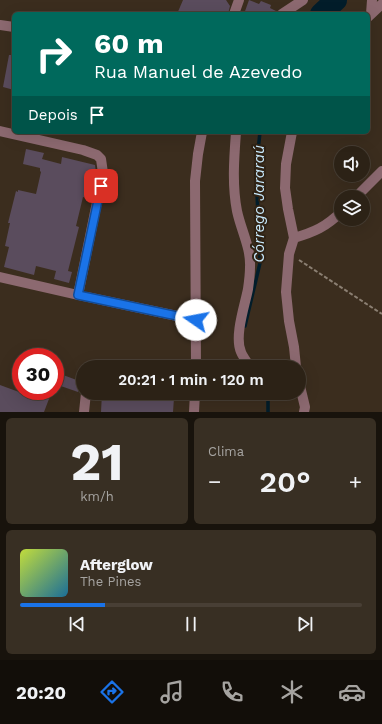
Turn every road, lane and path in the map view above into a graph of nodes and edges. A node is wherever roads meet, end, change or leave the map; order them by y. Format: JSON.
{"nodes":[{"id":1,"x":239,"y":0,"type":"edge"},
{"id":2,"x":303,"y":0,"type":"edge"},
{"id":3,"x":372,"y":0,"type":"edge"},
{"id":4,"x":382,"y":4,"type":"edge"},
{"id":5,"x":235,"y":12,"type":"edge"},
{"id":6,"x":285,"y":12,"type":"edge"},
{"id":7,"x":370,"y":16,"type":"edge"},
{"id":8,"x":0,"y":25,"type":"edge"},
{"id":9,"x":12,"y":27,"type":"edge"},
{"id":10,"x":0,"y":132,"type":"edge"},
{"id":11,"x":202,"y":134,"type":"edge"},
{"id":12,"x":236,"y":134,"type":"edge"},
{"id":13,"x":292,"y":134,"type":"edge"},
{"id":14,"x":382,"y":171,"type":"edge"},
{"id":15,"x":363,"y":190,"type":"edge"},
{"id":16,"x":334,"y":218,"type":"edge"},
{"id":17,"x":294,"y":238,"type":"junction"},
{"id":18,"x":289,"y":254,"type":"junction"},
{"id":19,"x":0,"y":277,"type":"edge"},
{"id":20,"x":78,"y":295,"type":"junction"},
{"id":21,"x":382,"y":314,"type":"edge"},
{"id":22,"x":196,"y":320,"type":"junction"},
{"id":23,"x":196,"y":360,"type":"edge"},
{"id":24,"x":245,"y":360,"type":"edge"},
{"id":25,"x":295,"y":360,"type":"edge"},
{"id":26,"x":85,"y":400,"type":"edge"},
{"id":27,"x":195,"y":400,"type":"edge"},
{"id":28,"x":303,"y":400,"type":"edge"},
{"id":29,"x":84,"y":412,"type":"edge"},
{"id":30,"x":194,"y":412,"type":"edge"},
{"id":31,"x":304,"y":412,"type":"edge"}],
"edges":[{"from":1,"to":5,"type":"street"},
{"from":2,"to":6,"type":"street"},
{"from":3,"to":7,"type":"street"},
{"from":4,"to":7,"type":"street"},
{"from":8,"to":9,"type":"street"},
{"from":10,"to":20,"type":"street"},
{"from":11,"to":22,"type":"street"},
{"from":12,"to":24,"type":"street"},
{"from":13,"to":17,"type":"street"},
{"from":14,"to":15,"type":"street"},
{"from":16,"to":17,"type":"street"},
{"from":17,"to":18,"type":"street"},
{"from":18,"to":21,"type":"path"},
{"from":18,"to":25,"type":"street"},
{"from":19,"to":20,"type":"street"},
{"from":20,"to":22,"type":"street"},
{"from":22,"to":23,"type":"street"},
{"from":26,"to":29,"type":"street"},
{"from":27,"to":30,"type":"street"},
{"from":28,"to":31,"type":"street"}]}
